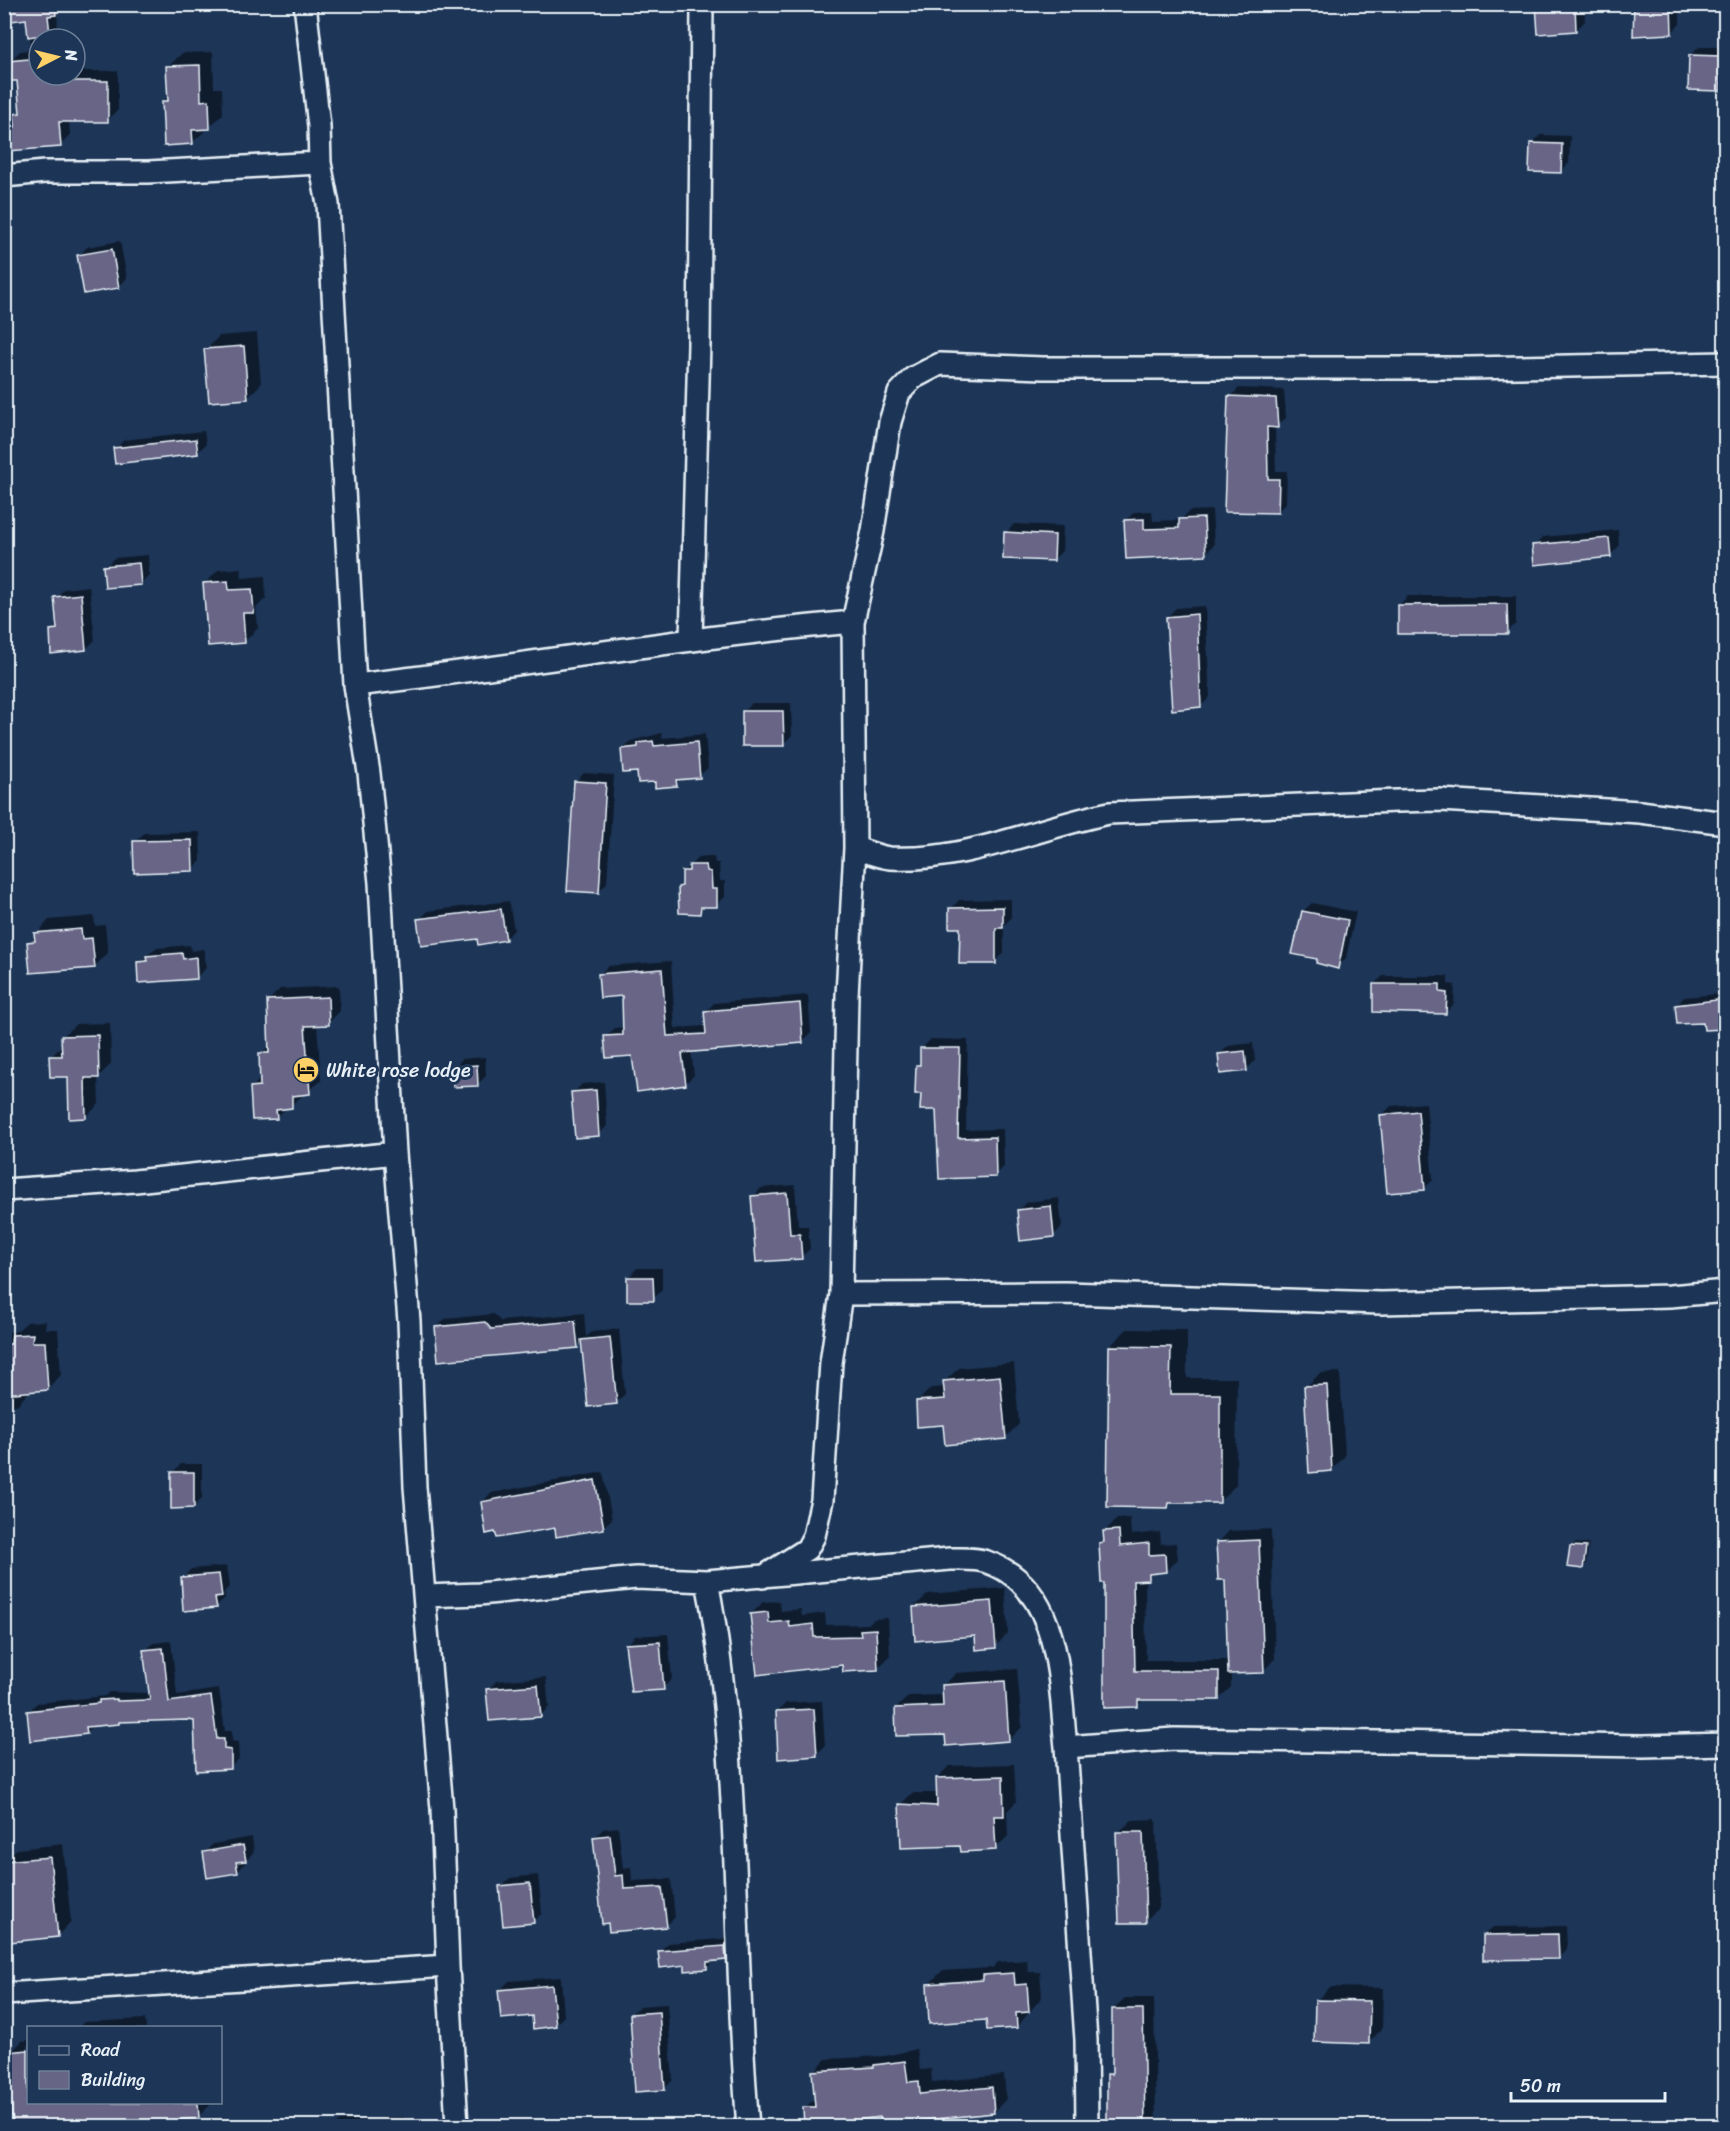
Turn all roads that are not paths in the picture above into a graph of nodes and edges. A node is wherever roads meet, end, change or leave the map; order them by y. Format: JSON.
{"nodes":[{"id":1,"x":305,"y":4,"type":"edge"},
{"id":2,"x":702,"y":4,"type":"edge"},
{"id":3,"x":320,"y":164,"type":"junction"},
{"id":4,"x":4,"y":176,"type":"edge"},
{"id":5,"x":1725,"y":363,"type":"edge"},
{"id":6,"x":853,"y":622,"type":"junction"},
{"id":7,"x":691,"y":639,"type":"junction"},
{"id":8,"x":355,"y":685,"type":"junction"},
{"id":9,"x":1725,"y":823,"type":"edge"},
{"id":10,"x":855,"y":848,"type":"junction"},
{"id":11,"x":395,"y":1153,"type":"junction"},
{"id":12,"x":4,"y":1190,"type":"edge"},
{"id":13,"x":1725,"y":1291,"type":"edge"},
{"id":14,"x":841,"y":1294,"type":"junction"},
{"id":15,"x":763,"y":1577,"type":"junction"},
{"id":16,"x":707,"y":1581,"type":"junction"},
{"id":17,"x":425,"y":1596,"type":"junction"},
{"id":18,"x":1725,"y":1744,"type":"edge"},
{"id":19,"x":1066,"y":1747,"type":"junction"},
{"id":20,"x":448,"y":1966,"type":"junction"},
{"id":21,"x":4,"y":1994,"type":"edge"},
{"id":22,"x":458,"y":2127,"type":"edge"},
{"id":23,"x":748,"y":2127,"type":"edge"},
{"id":24,"x":1087,"y":2127,"type":"edge"}],
"edges":[{"from":1,"to":3,"type":"street"},
{"from":2,"to":7,"type":"street"},
{"from":3,"to":4,"type":"street"},
{"from":3,"to":8,"type":"street"},
{"from":5,"to":6,"type":"street"},
{"from":6,"to":7,"type":"street"},
{"from":6,"to":10,"type":"street"},
{"from":7,"to":8,"type":"street"},
{"from":8,"to":11,"type":"street"},
{"from":9,"to":10,"type":"street"},
{"from":10,"to":14,"type":"street"},
{"from":11,"to":12,"type":"street"},
{"from":11,"to":17,"type":"street"},
{"from":13,"to":14,"type":"street"},
{"from":14,"to":15,"type":"street"},
{"from":15,"to":16,"type":"street"},
{"from":15,"to":19,"type":"street"},
{"from":16,"to":17,"type":"street"},
{"from":16,"to":23,"type":"street"},
{"from":17,"to":20,"type":"street"},
{"from":18,"to":19,"type":"street"},
{"from":19,"to":24,"type":"street"},
{"from":20,"to":21,"type":"street"},
{"from":20,"to":22,"type":"street"}]}
